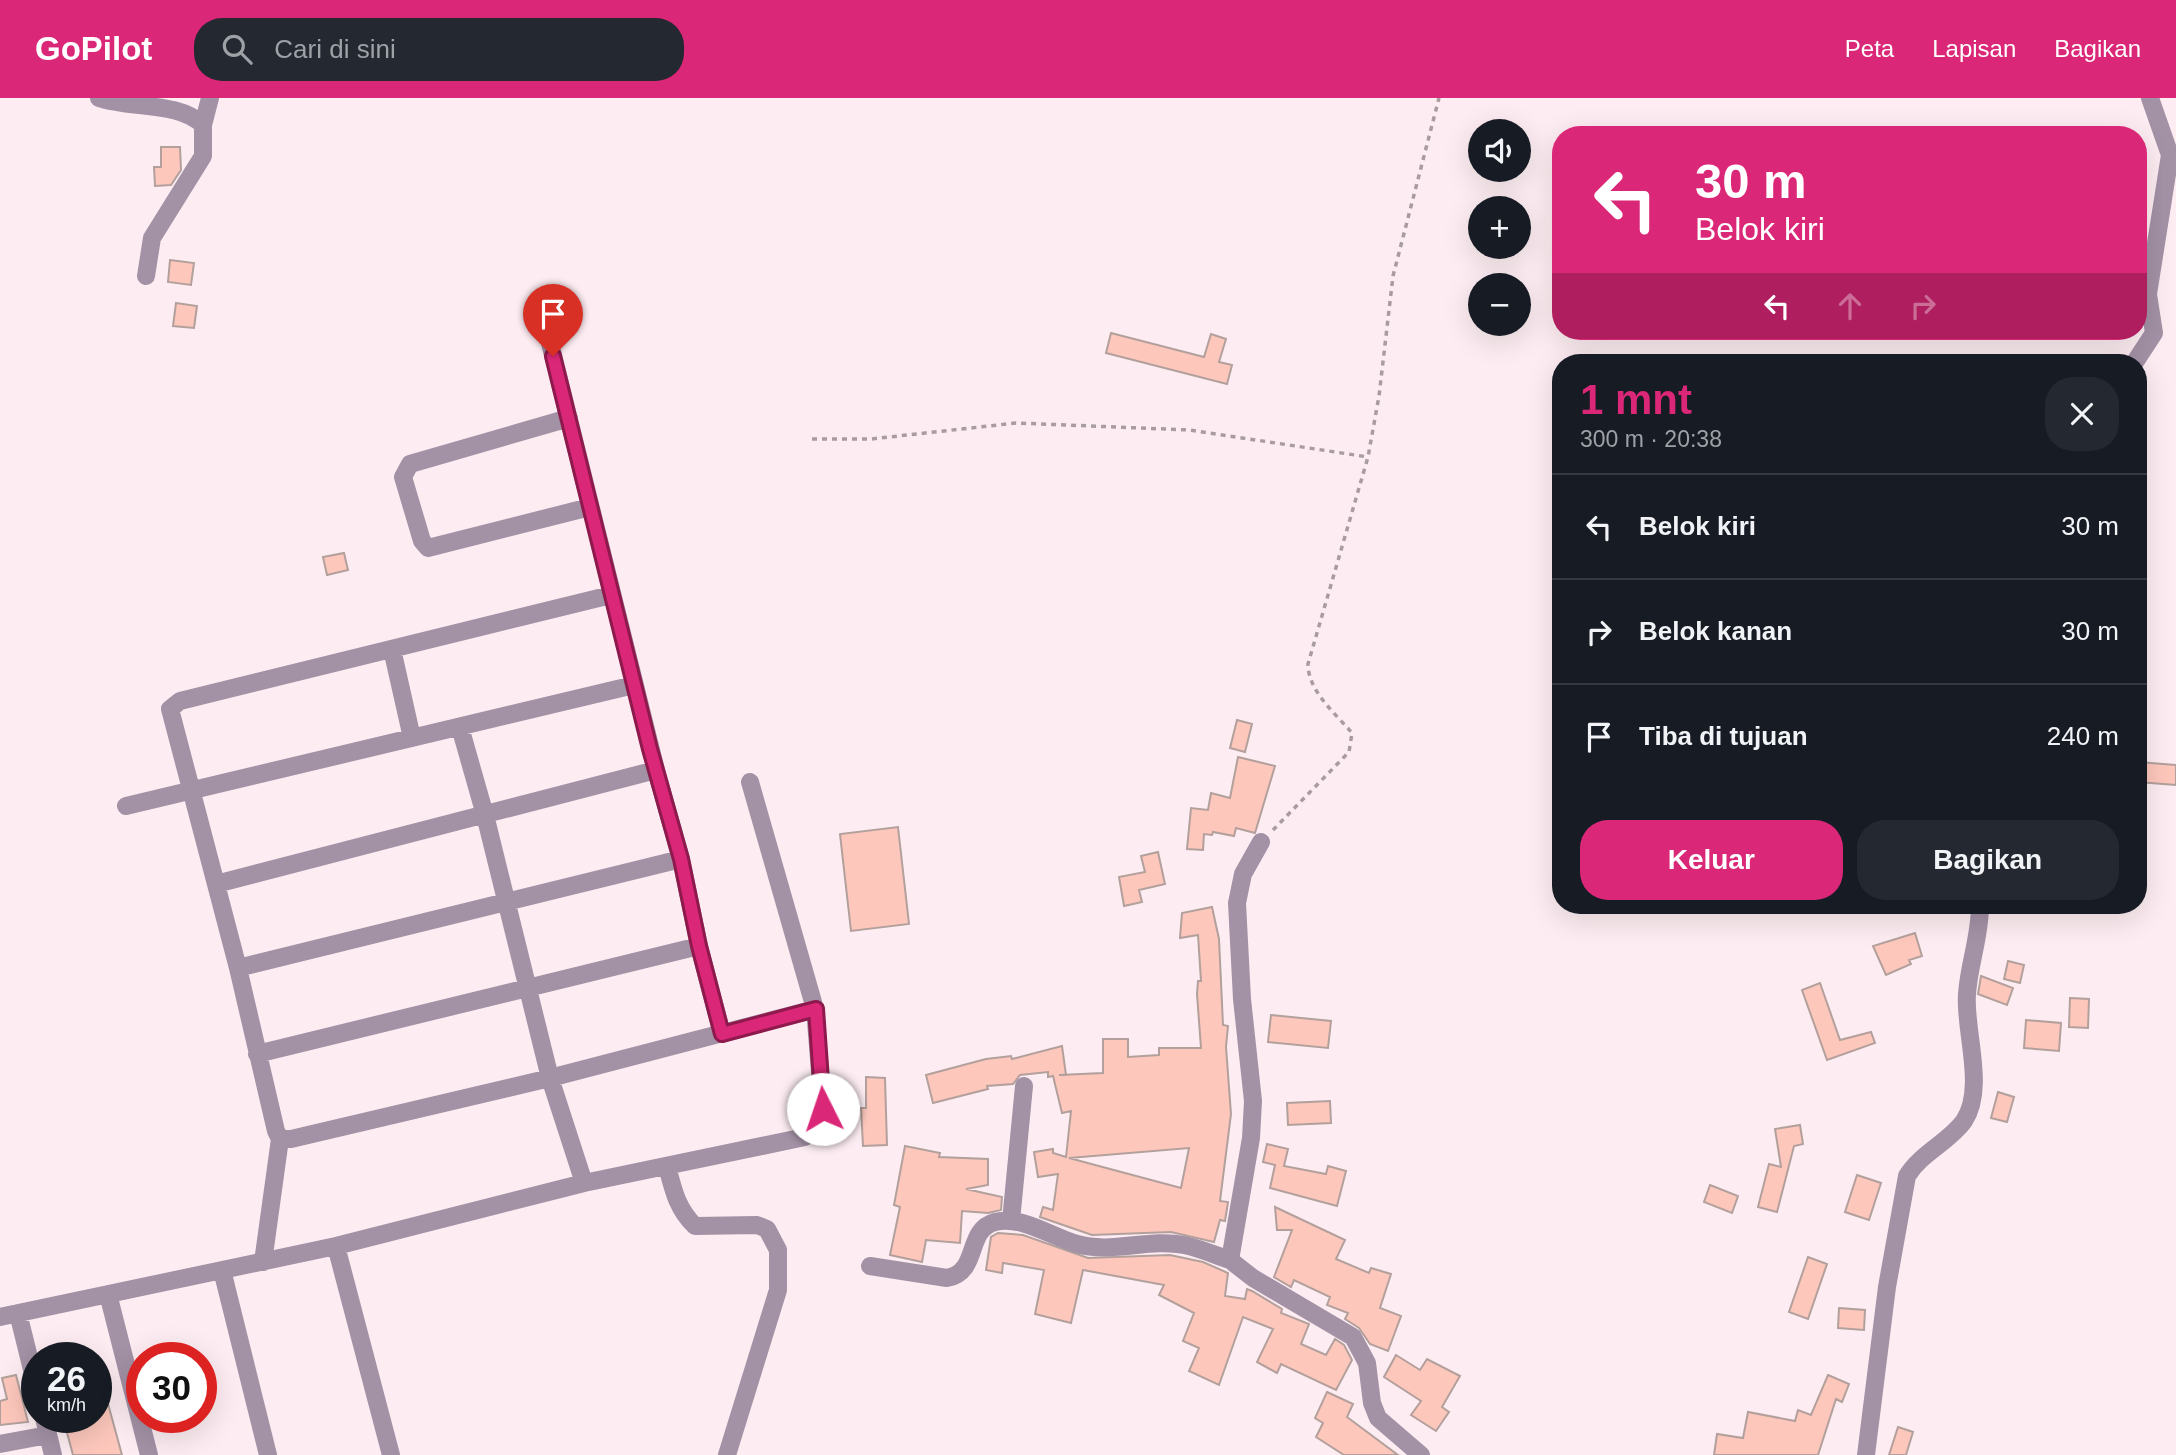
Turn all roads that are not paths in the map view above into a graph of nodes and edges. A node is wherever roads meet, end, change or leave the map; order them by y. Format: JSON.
{"nodes":[{"id":1,"x":99,"y":98,"type":"edge"},
{"id":2,"x":210,"y":98,"type":"edge"},
{"id":3,"x":2150,"y":98,"type":"edge"},
{"id":4,"x":203,"y":125,"type":"junction"},
{"id":5,"x":146,"y":276,"type":"dead end"},
{"id":6,"x":548,"y":335,"type":"dead end"},
{"id":7,"x":2140,"y":354,"type":"edge"},
{"id":8,"x":569,"y":418,"type":"junction"},
{"id":9,"x":590,"y":507,"type":"junction"},
{"id":10,"x":611,"y":595,"type":"junction"},
{"id":11,"x":391,"y":649,"type":"junction"},
{"id":12,"x":634,"y":685,"type":"junction"},
{"id":13,"x":460,"y":727,"type":"junction"},
{"id":14,"x":412,"y":738,"type":"junction"},
{"id":15,"x":656,"y":770,"type":"junction"},
{"id":16,"x":750,"y":782,"type":"dead end"},
{"id":17,"x":191,"y":791,"type":"junction"},
{"id":18,"x":126,"y":806,"type":"dead end"},
{"id":19,"x":485,"y":815,"type":"junction"},
{"id":20,"x":1261,"y":842,"type":"road end"},
{"id":21,"x":681,"y":859,"type":"junction"},
{"id":22,"x":216,"y":884,"type":"junction"},
{"id":23,"x":506,"y":903,"type":"junction"},
{"id":24,"x":1980,"y":914,"type":"edge"},
{"id":25,"x":699,"y":946,"type":"junction"},
{"id":26,"x":238,"y":968,"type":"junction"},
{"id":27,"x":528,"y":988,"type":"junction"},
{"id":28,"x":816,"y":1009,"type":"junction"},
{"id":29,"x":722,"y":1034,"type":"junction"},
{"id":30,"x":257,"y":1054,"type":"junction"},
{"id":31,"x":550,"y":1078,"type":"junction"},
{"id":32,"x":1024,"y":1086,"type":"dead end"},
{"id":33,"x":281,"y":1139,"type":"junction"},
{"id":34,"x":667,"y":1166,"type":"junction"},
{"id":35,"x":584,"y":1183,"type":"junction"},
{"id":36,"x":1011,"y":1221,"type":"junction"},
{"id":37,"x":336,"y":1246,"type":"junction"},
{"id":38,"x":1230,"y":1260,"type":"junction"},
{"id":39,"x":263,"y":1262,"type":"junction"},
{"id":40,"x":870,"y":1266,"type":"dead end"},
{"id":41,"x":222,"y":1270,"type":"junction"},
{"id":42,"x":108,"y":1294,"type":"junction"},
{"id":43,"x":18,"y":1313,"type":"junction"},
{"id":44,"x":0,"y":1317,"type":"edge"},
{"id":45,"x":25,"y":1342,"type":"edge"},
{"id":46,"x":28,"y":1433,"type":"edge"},
{"id":47,"x":48,"y":1433,"type":"edge"},
{"id":48,"x":0,"y":1444,"type":"edge"},
{"id":49,"x":53,"y":1455,"type":"edge"},
{"id":50,"x":149,"y":1455,"type":"edge"},
{"id":51,"x":268,"y":1455,"type":"edge"},
{"id":52,"x":391,"y":1455,"type":"edge"},
{"id":53,"x":727,"y":1455,"type":"edge"},
{"id":54,"x":1422,"y":1455,"type":"edge"},
{"id":55,"x":1866,"y":1455,"type":"edge"}],
"edges":[{"from":1,"to":4,"type":"street"},
{"from":2,"to":4,"type":"street"},
{"from":3,"to":7,"type":"street"},
{"from":4,"to":5,"type":"street"},
{"from":6,"to":8,"type":"street"},
{"from":8,"to":9,"type":"street"},
{"from":8,"to":9,"type":"street"},
{"from":9,"to":10,"type":"street"},
{"from":10,"to":11,"type":"street"},
{"from":10,"to":12,"type":"street"},
{"from":11,"to":14,"type":"street"},
{"from":11,"to":17,"type":"street"},
{"from":12,"to":13,"type":"street"},
{"from":12,"to":15,"type":"street"},
{"from":13,"to":14,"type":"street"},
{"from":13,"to":19,"type":"street"},
{"from":14,"to":17,"type":"street"},
{"from":15,"to":19,"type":"street"},
{"from":15,"to":21,"type":"street"},
{"from":16,"to":28,"type":"street"},
{"from":17,"to":18,"type":"street"},
{"from":17,"to":22,"type":"street"},
{"from":19,"to":22,"type":"street"},
{"from":19,"to":23,"type":"street"},
{"from":20,"to":38,"type":"street"},
{"from":21,"to":23,"type":"street"},
{"from":21,"to":25,"type":"street"},
{"from":22,"to":26,"type":"street"},
{"from":23,"to":26,"type":"street"},
{"from":23,"to":27,"type":"street"},
{"from":24,"to":55,"type":"street"},
{"from":25,"to":27,"type":"street"},
{"from":25,"to":29,"type":"street"},
{"from":26,"to":30,"type":"street"},
{"from":27,"to":30,"type":"street"},
{"from":27,"to":31,"type":"street"},
{"from":28,"to":29,"type":"street"},
{"from":28,"to":34,"type":"street"},
{"from":29,"to":31,"type":"street"},
{"from":30,"to":33,"type":"street"},
{"from":31,"to":33,"type":"street"},
{"from":31,"to":35,"type":"street"},
{"from":32,"to":36,"type":"street"},
{"from":33,"to":39,"type":"street"},
{"from":34,"to":35,"type":"street"},
{"from":34,"to":53,"type":"street"},
{"from":35,"to":37,"type":"street"},
{"from":36,"to":38,"type":"street"},
{"from":36,"to":40,"type":"street"},
{"from":37,"to":39,"type":"street"},
{"from":37,"to":52,"type":"street"},
{"from":38,"to":54,"type":"street"},
{"from":39,"to":41,"type":"street"},
{"from":41,"to":42,"type":"street"},
{"from":41,"to":51,"type":"street"},
{"from":42,"to":43,"type":"street"},
{"from":42,"to":50,"type":"street"},
{"from":43,"to":44,"type":"street"},
{"from":43,"to":45,"type":"street"},
{"from":46,"to":48,"type":"street"},
{"from":47,"to":49,"type":"street"}]}
